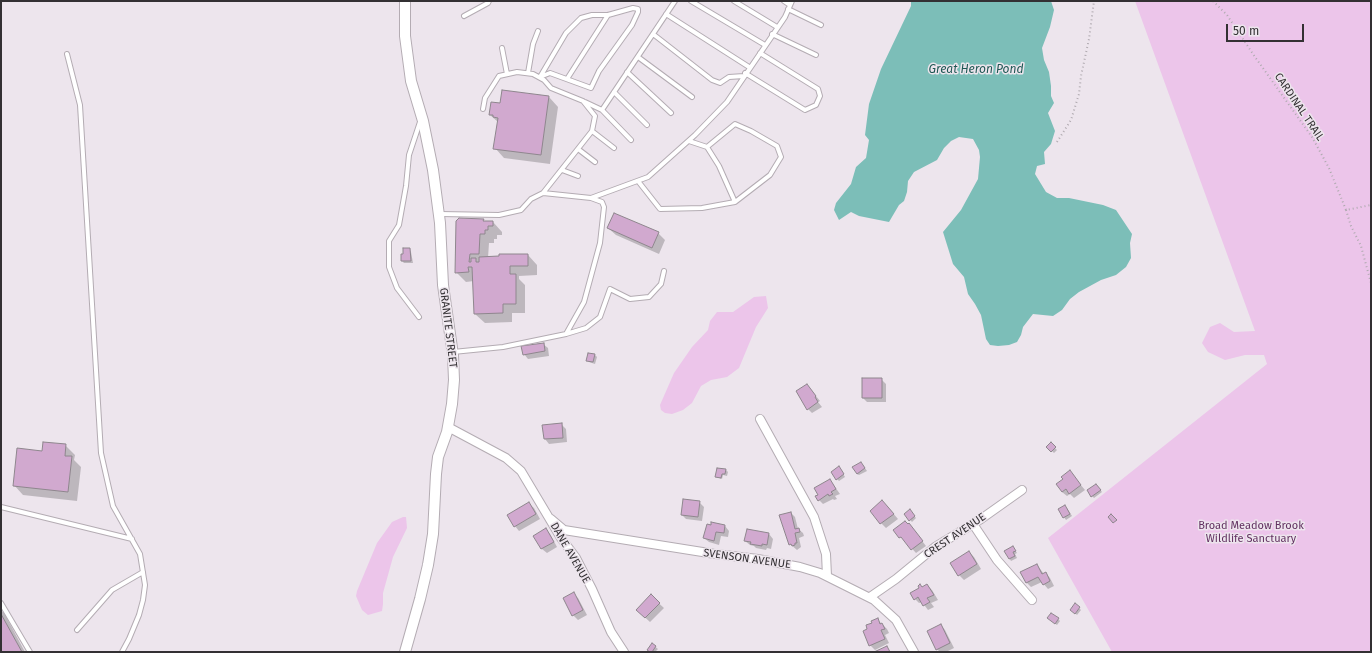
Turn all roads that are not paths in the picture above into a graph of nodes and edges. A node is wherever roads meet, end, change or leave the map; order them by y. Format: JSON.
{"nodes":[{"id":1,"x":405,"y":1,"type":"edge"},
{"id":2,"x":489,"y":1,"type":"edge"},
{"id":3,"x":675,"y":1,"type":"edge"},
{"id":4,"x":691,"y":1,"type":"edge"},
{"id":5,"x":734,"y":1,"type":"edge"},
{"id":6,"x":784,"y":1,"type":"edge"},
{"id":7,"x":791,"y":3,"type":"edge"},
{"id":8,"x":788,"y":9,"type":"junction"},
{"id":9,"x":666,"y":14,"type":"junction"},
{"id":10,"x":608,"y":15,"type":"junction"},
{"id":11,"x":464,"y":16,"type":"dead end"},
{"id":12,"x":821,"y":25,"type":"dead end"},
{"id":13,"x":777,"y":27,"type":"junction"},
{"id":14,"x":538,"y":31,"type":"dead end"},
{"id":15,"x":653,"y":34,"type":"junction"},
{"id":16,"x":772,"y":34,"type":"junction"},
{"id":17,"x":765,"y":45,"type":"junction"},
{"id":18,"x":502,"y":48,"type":"dead end"},
{"id":19,"x":760,"y":52,"type":"junction"},
{"id":20,"x":67,"y":54,"type":"dead end"},
{"id":21,"x":816,"y":55,"type":"dead end"},
{"id":22,"x":638,"y":57,"type":"junction"},
{"id":23,"x":749,"y":67,"type":"junction"},
{"id":24,"x":627,"y":72,"type":"junction"},
{"id":25,"x":528,"y":73,"type":"junction"},
{"id":26,"x":507,"y":74,"type":"junction"},
{"id":27,"x":745,"y":74,"type":"junction"},
{"id":28,"x":540,"y":77,"type":"junction"},
{"id":29,"x":567,"y":79,"type":"junction"},
{"id":30,"x":614,"y":92,"type":"junction"},
{"id":31,"x":692,"y":97,"type":"dead end"},
{"id":32,"x":583,"y":101,"type":"junction"},
{"id":33,"x":483,"y":109,"type":"dead end"},
{"id":34,"x":602,"y":110,"type":"junction"},
{"id":35,"x":671,"y":113,"type":"dead end"},
{"id":36,"x":422,"y":117,"type":"junction"},
{"id":37,"x":647,"y":125,"type":"dead end"},
{"id":38,"x":592,"y":131,"type":"junction"},
{"id":39,"x":631,"y":140,"type":"dead end"},
{"id":40,"x":688,"y":141,"type":"junction"},
{"id":41,"x":707,"y":147,"type":"junction"},
{"id":42,"x":614,"y":148,"type":"dead end"},
{"id":43,"x":578,"y":149,"type":"junction"},
{"id":44,"x":595,"y":162,"type":"dead end"},
{"id":45,"x":562,"y":170,"type":"junction"},
{"id":46,"x":578,"y":176,"type":"dead end"},
{"id":47,"x":638,"y":181,"type":"junction"},
{"id":48,"x":543,"y":193,"type":"junction"},
{"id":49,"x":591,"y":198,"type":"junction"},
{"id":50,"x":735,"y":202,"type":"junction"},
{"id":51,"x":439,"y":214,"type":"junction"},
{"id":52,"x":664,"y":271,"type":"dead end"},
{"id":53,"x":419,"y":317,"type":"dead end"},
{"id":54,"x":566,"y":334,"type":"junction"},
{"id":55,"x":453,"y":352,"type":"junction"},
{"id":56,"x":760,"y":418,"type":"dead end"},
{"id":57,"x":448,"y":427,"type":"junction"},
{"id":58,"x":1022,"y":490,"type":"dead end"},
{"id":59,"x":1,"y":507,"type":"edge"},
{"id":60,"x":551,"y":519,"type":"junction"},
{"id":61,"x":973,"y":524,"type":"junction"},
{"id":62,"x":132,"y":539,"type":"junction"},
{"id":63,"x":143,"y":572,"type":"junction"},
{"id":64,"x":827,"y":576,"type":"junction"},
{"id":65,"x":870,"y":597,"type":"junction"},
{"id":66,"x":1032,"y":600,"type":"dead end"},
{"id":67,"x":1,"y":604,"type":"edge"},
{"id":68,"x":77,"y":630,"type":"dead end"},
{"id":69,"x":30,"y":652,"type":"edge"},
{"id":70,"x":122,"y":652,"type":"edge"},
{"id":71,"x":405,"y":652,"type":"edge"},
{"id":72,"x":624,"y":652,"type":"edge"},
{"id":73,"x":914,"y":652,"type":"edge"}],
"edges":[{"from":1,"to":36,"type":"street","name":"GRANITE STREET"},
{"from":2,"to":11,"type":"lane"},
{"from":3,"to":9,"type":"lane"},
{"from":4,"to":17,"type":"lane"},
{"from":5,"to":13,"type":"lane"},
{"from":6,"to":7,"type":"lane"},
{"from":7,"to":8,"type":"lane"},
{"from":8,"to":12,"type":"lane"},
{"from":8,"to":13,"type":"lane"},
{"from":9,"to":15,"type":"lane"},
{"from":9,"to":23,"type":"lane"},
{"from":10,"to":28,"type":"lane"},
{"from":10,"to":29,"type":"lane"},
{"from":10,"to":29,"type":"lane"},
{"from":13,"to":16,"type":"lane"},
{"from":14,"to":25,"type":"lane"},
{"from":15,"to":22,"type":"lane"},
{"from":15,"to":27,"type":"lane"},
{"from":16,"to":17,"type":"lane"},
{"from":16,"to":21,"type":"lane"},
{"from":17,"to":19,"type":"lane"},
{"from":18,"to":26,"type":"lane"},
{"from":19,"to":23,"type":"lane"},
{"from":19,"to":27,"type":"lane"},
{"from":20,"to":62,"type":"lane"},
{"from":22,"to":24,"type":"lane"},
{"from":22,"to":31,"type":"lane"},
{"from":23,"to":27,"type":"lane"},
{"from":24,"to":30,"type":"lane"},
{"from":24,"to":35,"type":"lane"},
{"from":25,"to":26,"type":"lane"},
{"from":25,"to":28,"type":"lane"},
{"from":26,"to":33,"type":"lane"},
{"from":27,"to":40,"type":"lane"},
{"from":28,"to":29,"type":"lane"},
{"from":28,"to":32,"type":"lane"},
{"from":30,"to":34,"type":"lane"},
{"from":30,"to":37,"type":"lane"},
{"from":32,"to":34,"type":"lane"},
{"from":32,"to":38,"type":"lane"},
{"from":34,"to":39,"type":"lane"},
{"from":36,"to":51,"type":"street","name":"GRANITE STREET"},
{"from":36,"to":53,"type":"lane"},
{"from":38,"to":42,"type":"lane"},
{"from":38,"to":43,"type":"lane"},
{"from":40,"to":41,"type":"lane"},
{"from":40,"to":47,"type":"lane"},
{"from":41,"to":50,"type":"lane"},
{"from":41,"to":50,"type":"lane"},
{"from":43,"to":44,"type":"lane"},
{"from":43,"to":45,"type":"lane"},
{"from":45,"to":46,"type":"lane"},
{"from":45,"to":48,"type":"lane"},
{"from":47,"to":49,"type":"lane"},
{"from":47,"to":50,"type":"lane"},
{"from":48,"to":49,"type":"lane"},
{"from":48,"to":51,"type":"lane"},
{"from":49,"to":54,"type":"lane"},
{"from":51,"to":55,"type":"street","name":"GRANITE STREET"},
{"from":52,"to":54,"type":"lane"},
{"from":54,"to":55,"type":"lane"},
{"from":55,"to":57,"type":"street","name":"GRANITE STREET"},
{"from":56,"to":64,"type":"street"},
{"from":57,"to":60,"type":"street","name":"DANE AVENUE"},
{"from":57,"to":71,"type":"street","name":"GRANITE STREET"},
{"from":58,"to":61,"type":"street","name":"CREST AVENUE"},
{"from":59,"to":62,"type":"lane"},
{"from":60,"to":64,"type":"street","name":"SVENSON AVENUE"},
{"from":60,"to":72,"type":"street","name":"DANE AVENUE"},
{"from":61,"to":65,"type":"street","name":"CREST AVENUE"},
{"from":61,"to":66,"type":"street"},
{"from":62,"to":63,"type":"lane"},
{"from":63,"to":68,"type":"lane"},
{"from":63,"to":70,"type":"lane"},
{"from":64,"to":65,"type":"street","name":"SVENSON AVENUE"},
{"from":65,"to":73,"type":"street","name":"SVENSON AVENUE"},
{"from":67,"to":69,"type":"lane"}]}
